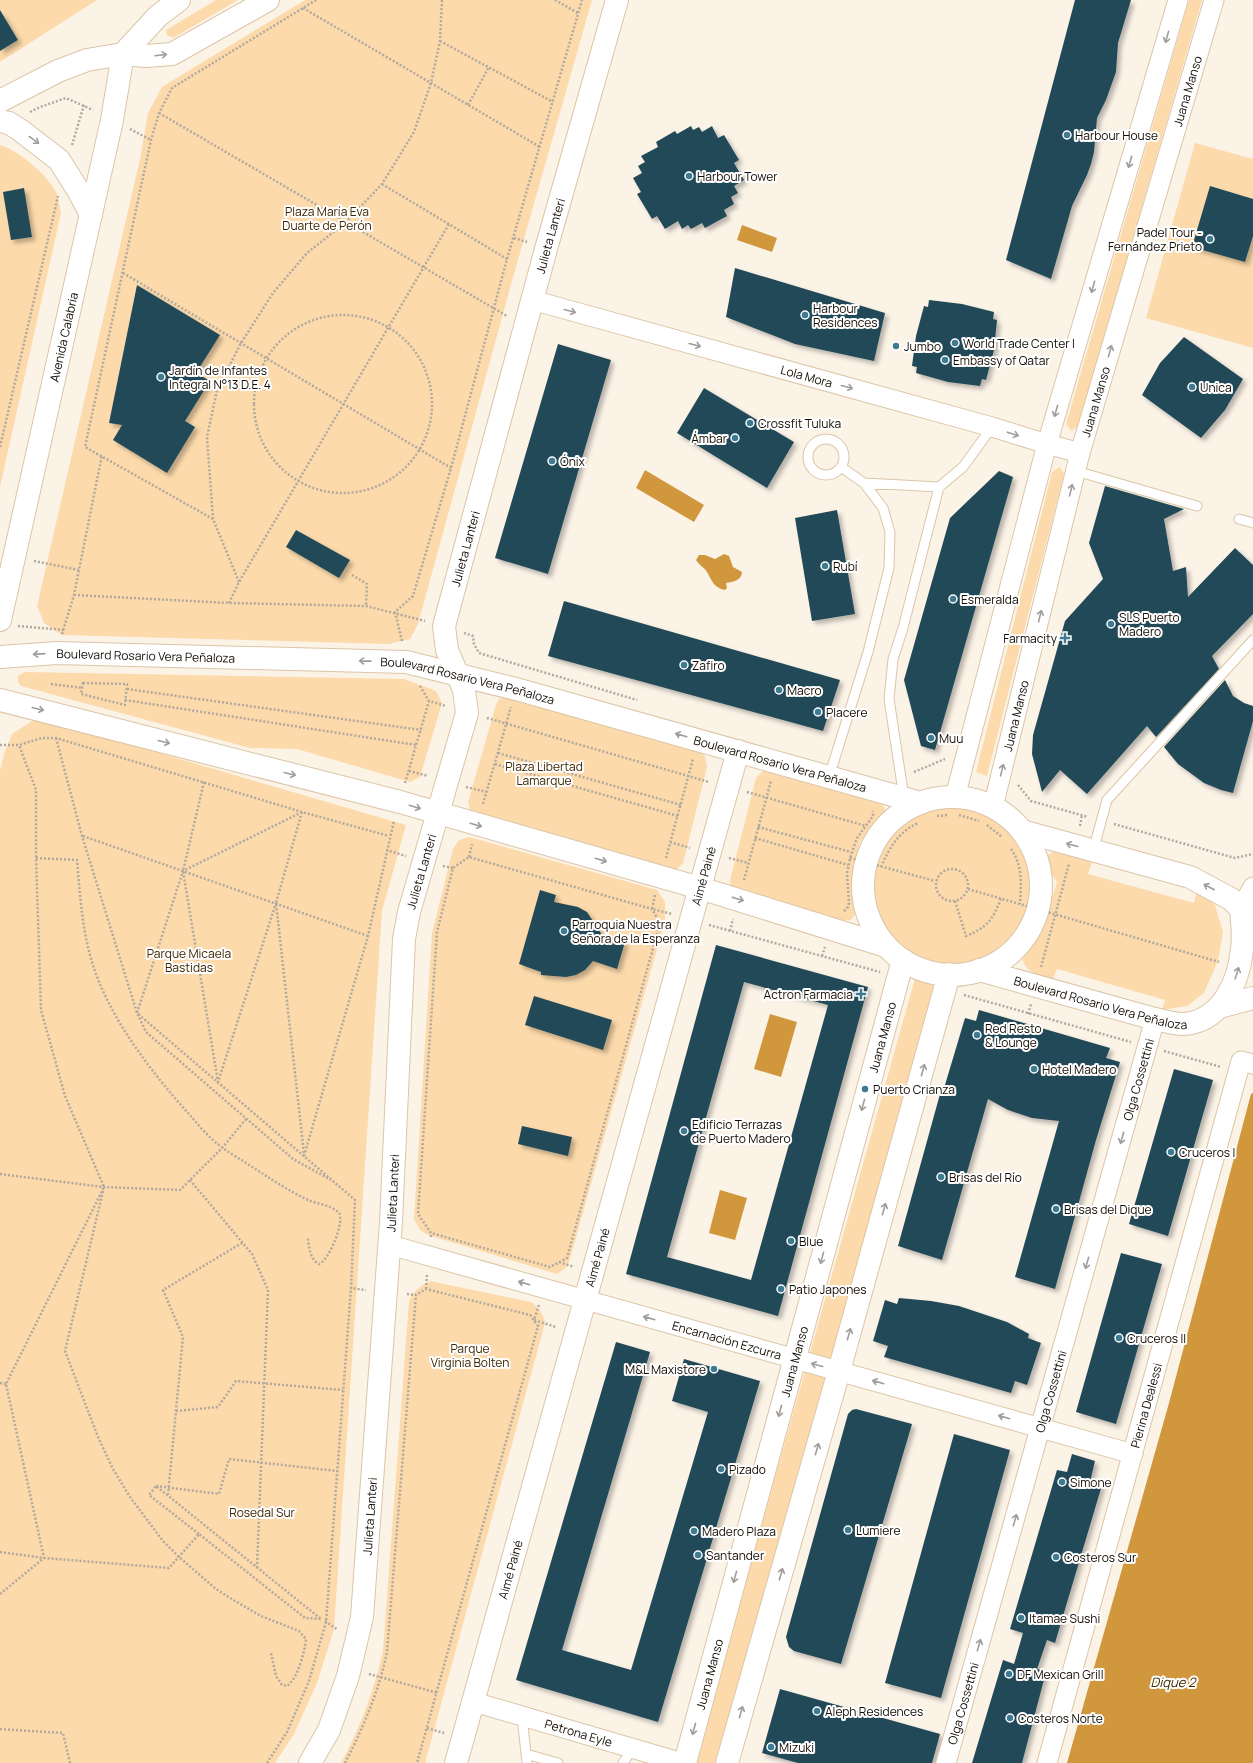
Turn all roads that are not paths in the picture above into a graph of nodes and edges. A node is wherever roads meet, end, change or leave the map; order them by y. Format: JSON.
{"nodes":[{"id":1,"x":178,"y":0,"type":"edge"},
{"id":2,"x":268,"y":0,"type":"edge"},
{"id":3,"x":617,"y":0,"type":"edge"},
{"id":4,"x":1178,"y":0,"type":"edge"},
{"id":5,"x":1214,"y":0,"type":"edge"},
{"id":6,"x":123,"y":54,"type":"junction"},
{"id":7,"x":0,"y":101,"type":"edge"},
{"id":8,"x":4,"y":122,"type":"edge"},
{"id":9,"x":91,"y":215,"type":"junction"},
{"id":10,"x":532,"y":300,"type":"junction"},
{"id":11,"x":992,"y":427,"type":"junction"},
{"id":12,"x":1046,"y":444,"type":"junction"},
{"id":13,"x":1078,"y":462,"type":"junction"},
{"id":14,"x":841,"y":467,"type":"dead end"},
{"id":15,"x":864,"y":483,"type":"junction"},
{"id":16,"x":939,"y":487,"type":"junction"},
{"id":17,"x":1197,"y":506,"type":"dead end"},
{"id":18,"x":1239,"y":519,"type":"dead end"},
{"id":19,"x":1253,"y":523,"type":"edge"},
{"id":20,"x":8,"y":623,"type":"edge"},
{"id":21,"x":1253,"y":640,"type":"edge"},
{"id":22,"x":0,"y":657,"type":"edge"},
{"id":23,"x":458,"y":675,"type":"junction"},
{"id":24,"x":0,"y":700,"type":"edge"},
{"id":25,"x":738,"y":751,"type":"junction"},
{"id":26,"x":829,"y":777,"type":"junction"},
{"id":27,"x":993,"y":807,"type":"junction"},
{"id":28,"x":953,"y":809,"type":"junction"},
{"id":29,"x":919,"y":810,"type":"junction"},
{"id":30,"x":439,"y":814,"type":"junction"},
{"id":31,"x":1011,"y":838,"type":"junction"},
{"id":32,"x":1084,"y":848,"type":"junction"},
{"id":33,"x":1253,"y":887,"type":"edge"},
{"id":34,"x":700,"y":888,"type":"junction"},
{"id":35,"x":1247,"y":915,"type":"edge"},
{"id":36,"x":886,"y":946,"type":"junction"},
{"id":37,"x":900,"y":968,"type":"junction"},
{"id":38,"x":979,"y":970,"type":"junction"},
{"id":39,"x":947,"y":982,"type":"junction"},
{"id":40,"x":1253,"y":998,"type":"edge"},
{"id":41,"x":1219,"y":1007,"type":"junction"},
{"id":42,"x":1155,"y":1020,"type":"junction"},
{"id":43,"x":1246,"y":1068,"type":"edge"},
{"id":44,"x":390,"y":1245,"type":"junction"},
{"id":45,"x":585,"y":1300,"type":"junction"},
{"id":46,"x":794,"y":1360,"type":"junction"},
{"id":47,"x":839,"y":1372,"type":"junction"},
{"id":48,"x":1041,"y":1428,"type":"junction"},
{"id":49,"x":1133,"y":1454,"type":"junction"},
{"id":50,"x":474,"y":1702,"type":"junction"},
{"id":51,"x":522,"y":1716,"type":"junction"},
{"id":52,"x":628,"y":1756,"type":"edge"},
{"id":53,"x":527,"y":1758,"type":"edge"},
{"id":54,"x":310,"y":1763,"type":"edge"},
{"id":55,"x":456,"y":1763,"type":"edge"},
{"id":56,"x":558,"y":1763,"type":"edge"},
{"id":57,"x":684,"y":1763,"type":"edge"},
{"id":58,"x":727,"y":1763,"type":"edge"},
{"id":59,"x":946,"y":1763,"type":"edge"},
{"id":60,"x":1047,"y":1763,"type":"edge"}],
"edges":[{"from":1,"to":6,"type":"street"},
{"from":6,"to":2,"type":"street","one_way":true},
{"from":3,"to":10,"type":"street","name":"Julieta Lanteri"},
{"from":4,"to":12,"type":"street","one_way":true},
{"from":13,"to":5,"type":"street","name":"Juana Manso","one_way":true},
{"from":6,"to":7,"type":"street"},
{"from":6,"to":9,"type":"street","name":"Avenida Calabria"},
{"from":8,"to":9,"type":"street","one_way":true},
{"from":9,"to":20,"type":"street","name":"Avenida Calabria"},
{"from":10,"to":11,"type":"street","name":"Lola Mora","one_way":true},
{"from":10,"to":23,"type":"street","name":"Julieta Lanteri"},
{"from":11,"to":12,"type":"street","name":"Lola Mora","one_way":true},
{"from":11,"to":16,"type":"lane"},
{"from":12,"to":13,"type":"street","name":"Lola Mora"},
{"from":12,"to":28,"type":"street"},
{"from":13,"to":17,"type":"lane"},
{"from":27,"to":13,"type":"street","name":"Juana Manso","one_way":true},
{"from":14,"to":15,"type":"lane"},
{"from":15,"to":16,"type":"lane"},
{"from":15,"to":26,"type":"lane"},
{"from":16,"to":29,"type":"lane"},
{"from":18,"to":19,"type":"lane"},
{"from":21,"to":32,"type":"lane"},
{"from":23,"to":22,"type":"street","name":"Boulevard Rosario Vera Peñaloza","one_way":true},
{"from":25,"to":23,"type":"street","name":"Boulevard Rosario Vera Peñaloza","one_way":true},
{"from":23,"to":30,"type":"street","name":"Julieta Lanteri"},
{"from":24,"to":30,"type":"street","one_way":true},
{"from":25,"to":26,"type":"street","name":"Boulevard Rosario Vera Peñaloza"},
{"from":25,"to":34,"type":"street","name":"Aimé Painé"},
{"from":26,"to":29,"type":"street","name":"Boulevard Rosario Vera Peñaloza"},
{"from":27,"to":28,"type":"street"},
{"from":27,"to":31,"type":"street"},
{"from":28,"to":29,"type":"street"},
{"from":29,"to":36,"type":"street"},
{"from":30,"to":34,"type":"street","one_way":true},
{"from":30,"to":44,"type":"street","name":"Julieta Lanteri"},
{"from":32,"to":31,"type":"street","one_way":true},
{"from":31,"to":38,"type":"street"},
{"from":35,"to":32,"type":"street","one_way":true},
{"from":33,"to":35,"type":"street"},
{"from":34,"to":36,"type":"street","one_way":true},
{"from":34,"to":45,"type":"street","name":"Aimé Painé"},
{"from":41,"to":35,"type":"street","one_way":true},
{"from":36,"to":37,"type":"street"},
{"from":37,"to":39,"type":"street"},
{"from":37,"to":46,"type":"street","name":"Juana Manso","one_way":true},
{"from":38,"to":39,"type":"street"},
{"from":38,"to":42,"type":"street","name":"Boulevard Rosario Vera Peñaloza"},
{"from":47,"to":39,"type":"street","one_way":true},
{"from":40,"to":41,"type":"street"},
{"from":41,"to":42,"type":"street","name":"Boulevard Rosario Vera Peñaloza"},
{"from":42,"to":48,"type":"street","name":"Olga Cossettini","one_way":true},
{"from":43,"to":49,"type":"street","name":"Pierina Dealessi"},
{"from":45,"to":44,"type":"street","name":"Encarnación Ezcurra","one_way":true},
{"from":44,"to":54,"type":"street","name":"Julieta Lanteri"},
{"from":46,"to":45,"type":"street","name":"Encarnación Ezcurra","one_way":true},
{"from":45,"to":50,"type":"street","name":"Aimé Painé"},
{"from":47,"to":46,"type":"street","name":"Encarnación Ezcurra","one_way":true},
{"from":46,"to":57,"type":"street","name":"Juana Manso","one_way":true},
{"from":48,"to":47,"type":"street","name":"Encarnación Ezcurra","one_way":true},
{"from":58,"to":47,"type":"street","one_way":true},
{"from":48,"to":49,"type":"street","name":"Encarnación Ezcurra"},
{"from":59,"to":48,"type":"street","name":"Olga Cossettini","one_way":true},
{"from":49,"to":60,"type":"street","name":"Pierina Dealessi"},
{"from":50,"to":51,"type":"street","name":"Petrona Eyle"},
{"from":50,"to":55,"type":"street","name":"Aimé Painé"},
{"from":51,"to":52,"type":"street","name":"Petrona Eyle"},
{"from":51,"to":53,"type":"lane"},
{"from":52,"to":57,"type":"street","name":"Petrona Eyle"},
{"from":53,"to":56,"type":"lane"}]}
